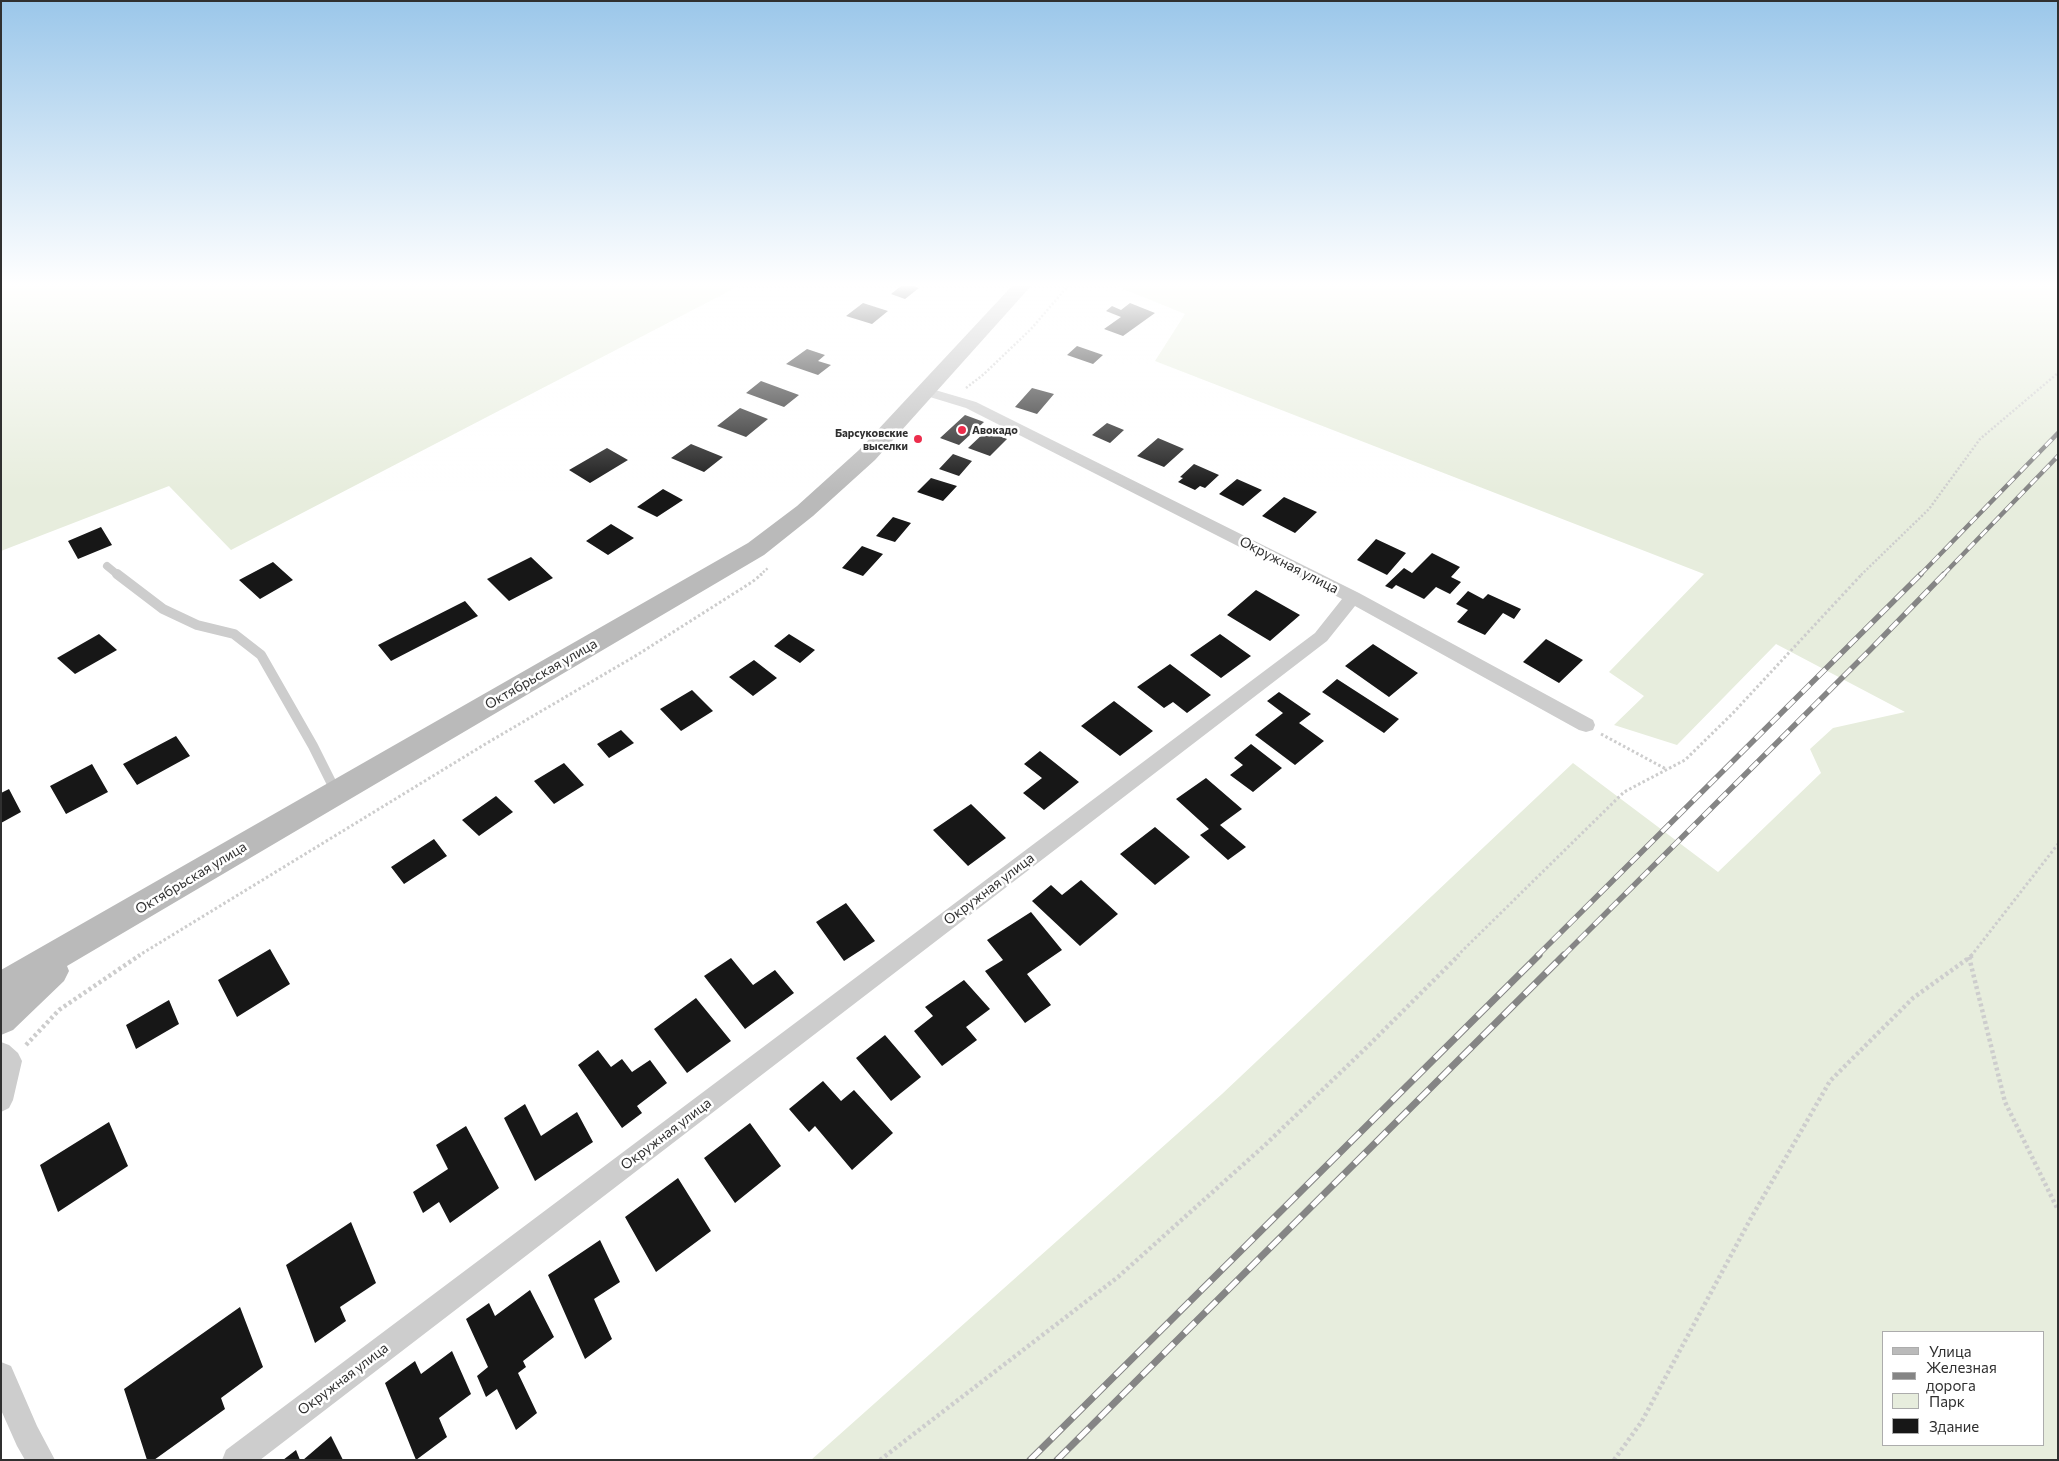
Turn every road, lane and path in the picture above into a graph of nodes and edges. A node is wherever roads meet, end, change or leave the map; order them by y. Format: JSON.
{"nodes":[{"id":1,"x":959,"y":354,"type":"edge"},
{"id":2,"x":1005,"y":354,"type":"edge"},
{"id":3,"x":2058,"y":373,"type":"edge"},
{"id":4,"x":925,"y":391,"type":"junction"},
{"id":5,"x":951,"y":398,"type":"junction"},
{"id":6,"x":774,"y":563,"type":"dead end"},
{"id":7,"x":108,"y":566,"type":"dead end"},
{"id":8,"x":1352,"y":597,"type":"junction"},
{"id":9,"x":1586,"y":725,"type":"joint"},
{"id":10,"x":1666,"y":769,"type":"junction"},
{"id":11,"x":336,"y":792,"type":"junction"},
{"id":12,"x":2058,"y":844,"type":"edge"},
{"id":13,"x":96,"y":934,"type":"junction"},
{"id":14,"x":1969,"y":957,"type":"junction"},
{"id":15,"x":1,"y":987,"type":"edge"},
{"id":16,"x":1,"y":1019,"type":"edge"},
{"id":17,"x":6,"y":1057,"type":"edge"},
{"id":18,"x":1,"y":1100,"type":"edge"},
{"id":19,"x":2058,"y":1210,"type":"edge"},
{"id":20,"x":1,"y":1376,"type":"edge"},
{"id":21,"x":41,"y":1460,"type":"edge"},
{"id":22,"x":236,"y":1460,"type":"edge"},
{"id":23,"x":880,"y":1460,"type":"edge"},
{"id":24,"x":1614,"y":1460,"type":"edge"}],
"edges":[{"from":1,"to":4,"type":"main road","name":"Октябрьская улица"},
{"from":2,"to":5,"type":"path"},
{"from":3,"to":10,"type":"path"},
{"from":4,"to":5,"type":"street","name":"Окружная улица"},
{"from":4,"to":11,"type":"main road","name":"Октябрьская улица"},
{"from":5,"to":8,"type":"street","name":"Окружная улица"},
{"from":6,"to":17,"type":"path"},
{"from":7,"to":11,"type":"lane"},
{"from":8,"to":9,"type":"street"},
{"from":8,"to":22,"type":"street","name":"Окружная улица"},
{"from":9,"to":10,"type":"path"},
{"from":10,"to":23,"type":"path"},
{"from":11,"to":13,"type":"main road","name":"Октябрьская улица"},
{"from":12,"to":14,"type":"path"},
{"from":13,"to":15,"type":"main road","name":"Октябрьская улица"},
{"from":13,"to":16,"type":"main road"},
{"from":14,"to":19,"type":"path"},
{"from":14,"to":24,"type":"path"},
{"from":17,"to":18,"type":"street"},
{"from":20,"to":21,"type":"street"}]}
